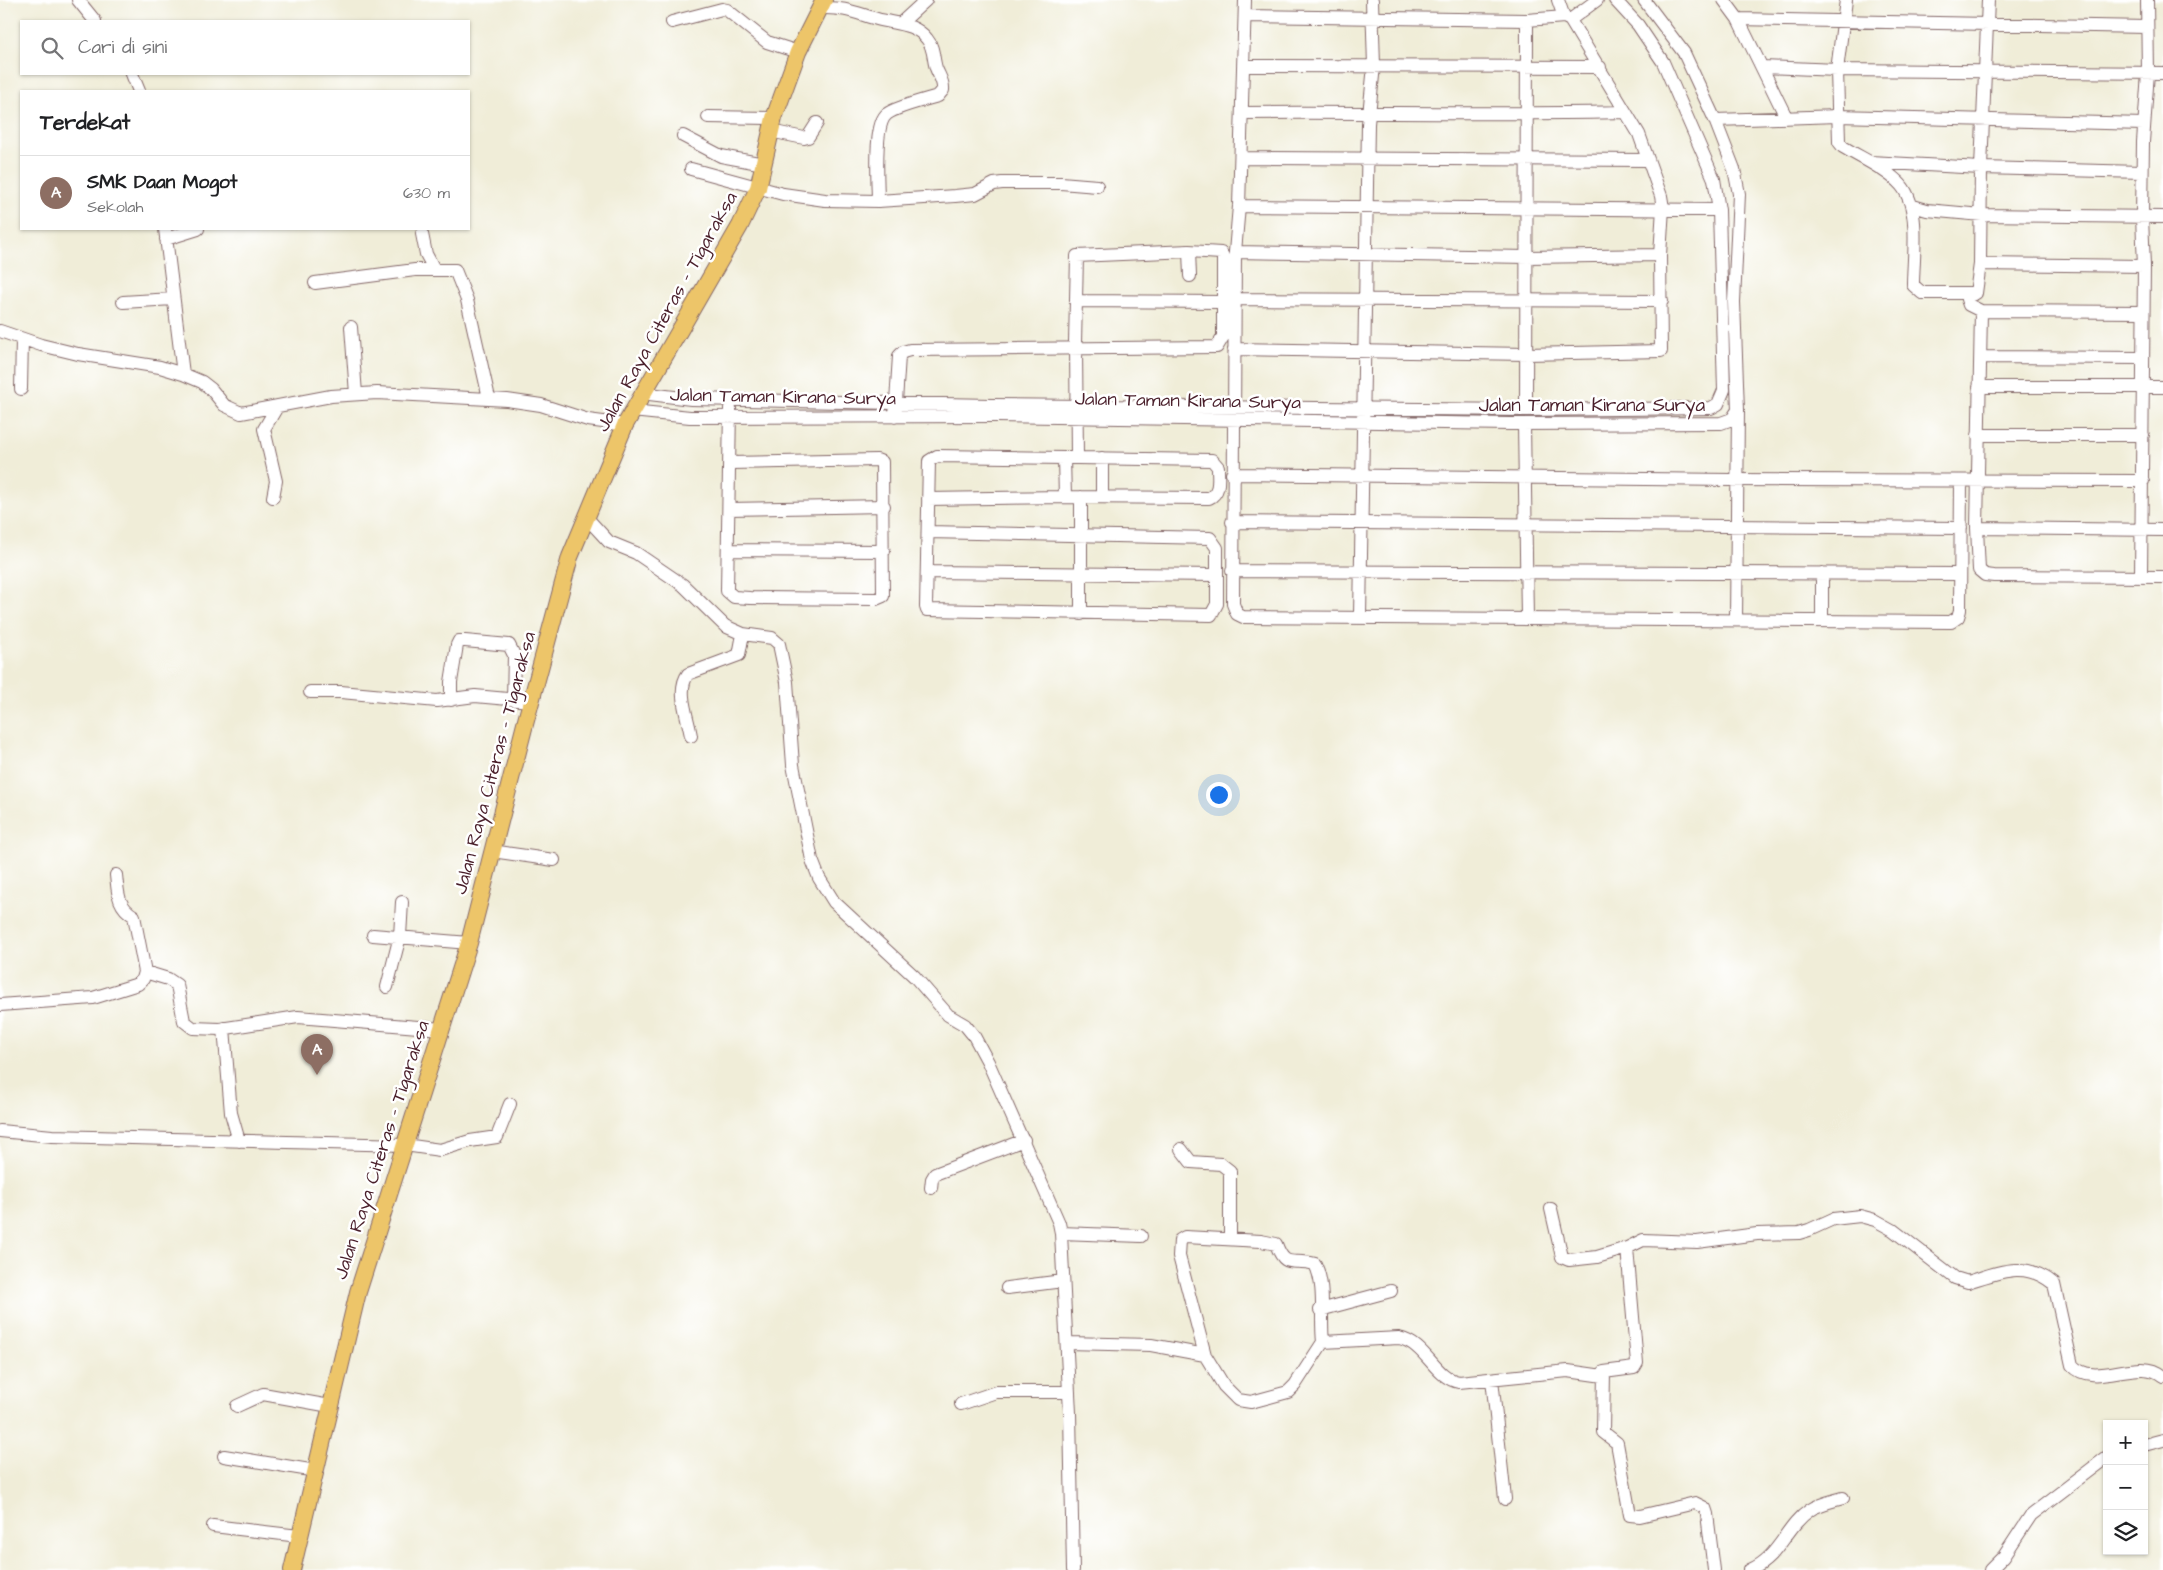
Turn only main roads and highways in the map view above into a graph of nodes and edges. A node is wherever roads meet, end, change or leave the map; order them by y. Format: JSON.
{"nodes":[{"id":1,"x":822,"y":4,"type":"edge"},
{"id":2,"x":292,"y":1570,"type":"edge"}],
"edges":[{"from":1,"to":2,"type":"main road","name":"Jalan Raya Citeras - Tigaraksa"}]}
